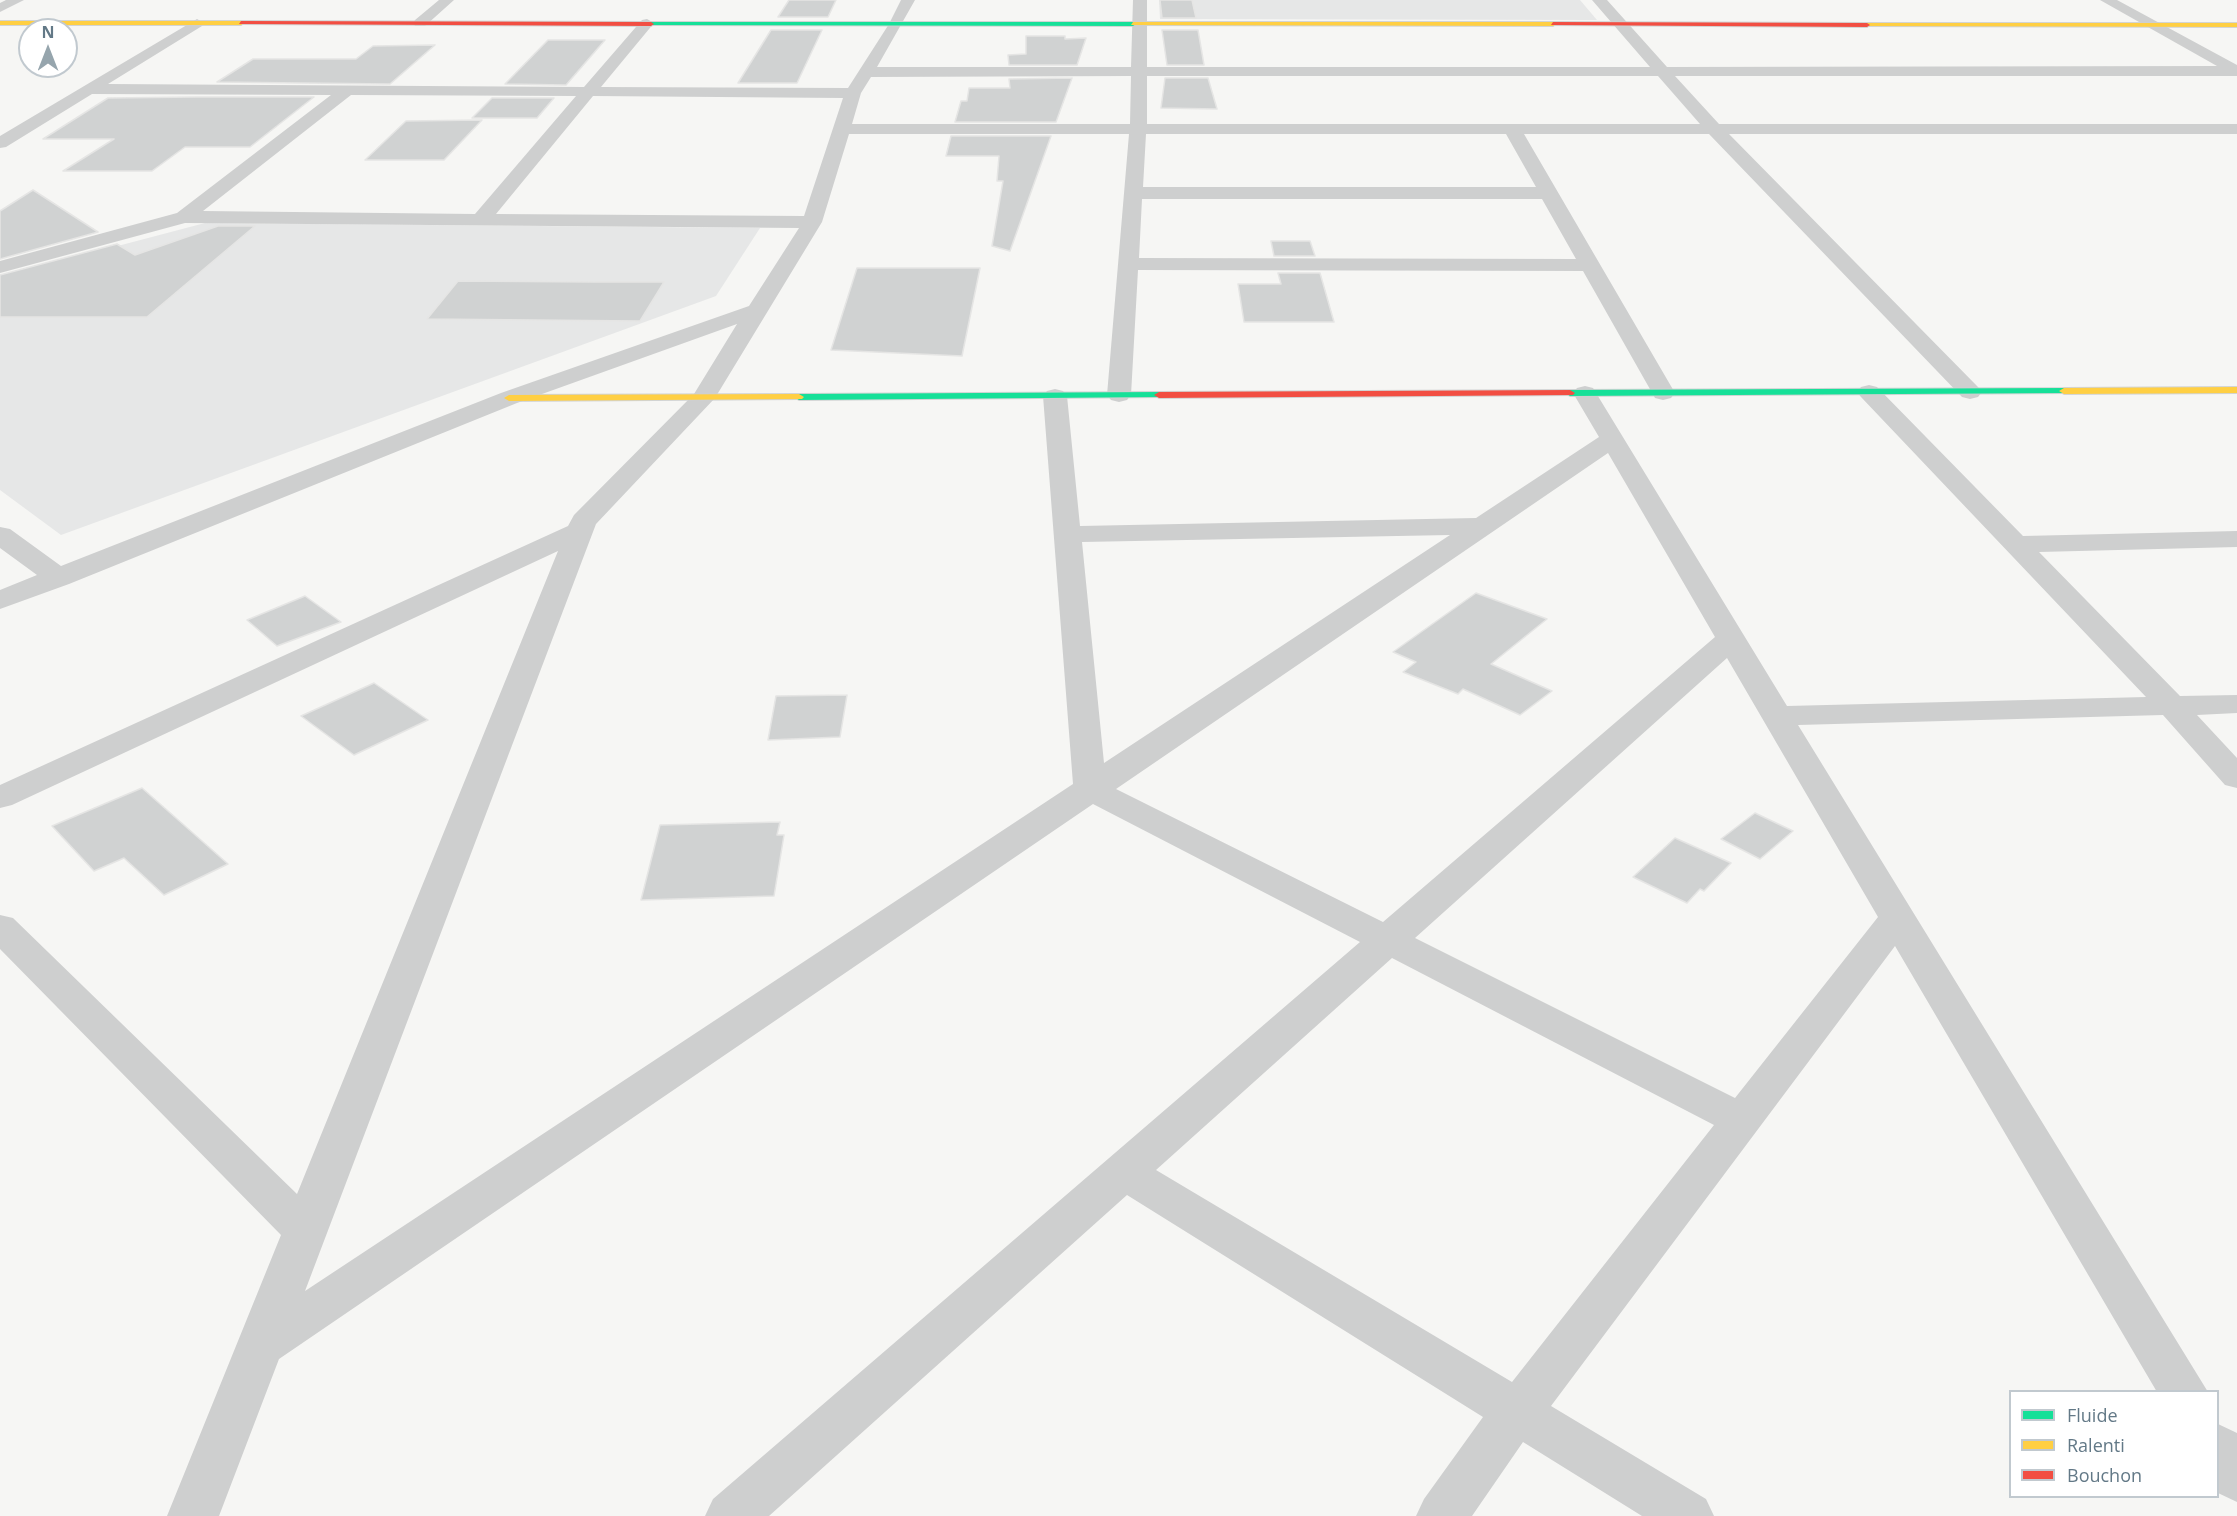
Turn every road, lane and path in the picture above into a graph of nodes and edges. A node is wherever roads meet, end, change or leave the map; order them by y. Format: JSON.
{"nodes":[{"id":1,"x":17,"y":0,"type":"edge"},
{"id":2,"x":447,"y":0,"type":"edge"},
{"id":3,"x":908,"y":0,"type":"edge"},
{"id":4,"x":1140,"y":0,"type":"edge"},
{"id":5,"x":1599,"y":0,"type":"edge"},
{"id":6,"x":2107,"y":0,"type":"edge"},
{"id":7,"x":0,"y":8,"type":"edge"},
{"id":8,"x":0,"y":23,"type":"edge"},
{"id":9,"x":197,"y":23,"type":"junction"},
{"id":10,"x":420,"y":23,"type":"junction"},
{"id":11,"x":646,"y":23,"type":"junction"},
{"id":12,"x":1140,"y":23,"type":"junction"},
{"id":13,"x":896,"y":24,"type":"junction"},
{"id":14,"x":1621,"y":25,"type":"junction"},
{"id":15,"x":2154,"y":25,"type":"junction"},
{"id":16,"x":2237,"y":25,"type":"edge"},
{"id":17,"x":2237,"y":71,"type":"edge"},
{"id":18,"x":866,"y":72,"type":"junction"},
{"id":19,"x":1139,"y":72,"type":"junction"},
{"id":20,"x":1663,"y":72,"type":"junction"},
{"id":21,"x":88,"y":89,"type":"junction"},
{"id":22,"x":348,"y":90,"type":"junction"},
{"id":23,"x":590,"y":91,"type":"junction"},
{"id":24,"x":853,"y":93,"type":"junction"},
{"id":25,"x":1138,"y":128,"type":"junction"},
{"id":26,"x":842,"y":129,"type":"junction"},
{"id":27,"x":1512,"y":129,"type":"junction"},
{"id":28,"x":1714,"y":129,"type":"junction"},
{"id":29,"x":2237,"y":129,"type":"edge"},
{"id":30,"x":0,"y":143,"type":"edge"},
{"id":31,"x":1134,"y":192,"type":"junction"},
{"id":32,"x":1549,"y":192,"type":"junction"},
{"id":33,"x":184,"y":217,"type":"junction"},
{"id":34,"x":480,"y":220,"type":"junction"},
{"id":35,"x":813,"y":222,"type":"junction"},
{"id":36,"x":1128,"y":264,"type":"junction"},
{"id":37,"x":1590,"y":265,"type":"junction"},
{"id":38,"x":0,"y":267,"type":"edge"},
{"id":39,"x":757,"y":310,"type":"junction"},
{"id":40,"x":2237,"y":390,"type":"edge"},
{"id":41,"x":1869,"y":392,"type":"junction"},
{"id":42,"x":1970,"y":392,"type":"junction"},
{"id":43,"x":1585,"y":393,"type":"junction"},
{"id":44,"x":1663,"y":393,"type":"junction"},
{"id":45,"x":1119,"y":395,"type":"junction"},
{"id":46,"x":1055,"y":396,"type":"junction"},
{"id":47,"x":509,"y":398,"type":"junction"},
{"id":48,"x":703,"y":398,"type":"junction"},
{"id":49,"x":1612,"y":439,"type":"junction"},
{"id":50,"x":1482,"y":526,"type":"junction"},
{"id":51,"x":580,"y":531,"type":"junction"},
{"id":52,"x":1067,"y":534,"type":"junction"},
{"id":53,"x":0,"y":535,"type":"edge"},
{"id":54,"x":2237,"y":539,"type":"edge"},
{"id":55,"x":2015,"y":544,"type":"junction"},
{"id":56,"x":58,"y":578,"type":"junction"},
{"id":57,"x":0,"y":600,"type":"edge"},
{"id":58,"x":1732,"y":638,"type":"junction"},
{"id":59,"x":2237,"y":704,"type":"edge"},
{"id":60,"x":2172,"y":706,"type":"junction"},
{"id":61,"x":1778,"y":716,"type":"junction"},
{"id":62,"x":2237,"y":778,"type":"edge"},
{"id":63,"x":1090,"y":789,"type":"junction"},
{"id":64,"x":0,"y":798,"type":"edge"},
{"id":65,"x":1898,"y":918,"type":"junction"},
{"id":66,"x":0,"y":927,"type":"edge"},
{"id":67,"x":1388,"y":940,"type":"junction"},
{"id":68,"x":1743,"y":1120,"type":"junction"},
{"id":69,"x":1124,"y":1172,"type":"junction"},
{"id":70,"x":305,"y":1230,"type":"junction"},
{"id":71,"x":260,"y":1346,"type":"junction"},
{"id":72,"x":2183,"y":1390,"type":"edge"},
{"id":73,"x":1518,"y":1412,"type":"junction"},
{"id":74,"x":2219,"y":1450,"type":"edge"},
{"id":75,"x":2237,"y":1479,"type":"edge"},
{"id":76,"x":193,"y":1516,"type":"edge"},
{"id":77,"x":731,"y":1516,"type":"edge"},
{"id":78,"x":1442,"y":1516,"type":"edge"},
{"id":79,"x":1689,"y":1516,"type":"edge"}],
"edges":[{"from":1,"to":7,"type":"street"},
{"from":2,"to":10,"type":"street"},
{"from":3,"to":13,"type":"street"},
{"from":4,"to":12,"type":"street"},
{"from":5,"to":14,"type":"street"},
{"from":6,"to":15,"type":"street"},
{"from":8,"to":9,"type":"street"},
{"from":9,"to":10,"type":"street"},
{"from":9,"to":21,"type":"street"},
{"from":10,"to":11,"type":"street"},
{"from":11,"to":13,"type":"street"},
{"from":11,"to":23,"type":"street"},
{"from":12,"to":13,"type":"street"},
{"from":12,"to":14,"type":"street"},
{"from":12,"to":19,"type":"street"},
{"from":13,"to":18,"type":"street"},
{"from":14,"to":15,"type":"street"},
{"from":14,"to":20,"type":"street"},
{"from":15,"to":16,"type":"street"},
{"from":15,"to":17,"type":"street"},
{"from":17,"to":20,"type":"street"},
{"from":18,"to":19,"type":"street"},
{"from":18,"to":24,"type":"street"},
{"from":19,"to":20,"type":"street"},
{"from":19,"to":25,"type":"street"},
{"from":20,"to":28,"type":"street"},
{"from":21,"to":22,"type":"street"},
{"from":21,"to":30,"type":"street"},
{"from":22,"to":23,"type":"street"},
{"from":22,"to":33,"type":"street"},
{"from":23,"to":24,"type":"street"},
{"from":23,"to":34,"type":"street"},
{"from":24,"to":26,"type":"street"},
{"from":25,"to":26,"type":"street"},
{"from":25,"to":27,"type":"street"},
{"from":25,"to":31,"type":"street"},
{"from":26,"to":35,"type":"street"},
{"from":27,"to":28,"type":"street"},
{"from":27,"to":32,"type":"street"},
{"from":28,"to":29,"type":"street"},
{"from":28,"to":42,"type":"street"},
{"from":31,"to":32,"type":"street"},
{"from":31,"to":36,"type":"street"},
{"from":32,"to":37,"type":"street"},
{"from":33,"to":34,"type":"street"},
{"from":33,"to":38,"type":"street"},
{"from":34,"to":35,"type":"street"},
{"from":35,"to":39,"type":"street"},
{"from":36,"to":37,"type":"street"},
{"from":36,"to":45,"type":"street"},
{"from":37,"to":44,"type":"street"},
{"from":39,"to":47,"type":"street"},
{"from":39,"to":48,"type":"street"},
{"from":40,"to":42,"type":"street"},
{"from":41,"to":42,"type":"street"},
{"from":41,"to":44,"type":"street"},
{"from":41,"to":55,"type":"street"},
{"from":43,"to":44,"type":"street"},
{"from":43,"to":45,"type":"street"},
{"from":43,"to":49,"type":"street"},
{"from":45,"to":46,"type":"street"},
{"from":46,"to":48,"type":"street"},
{"from":46,"to":52,"type":"street"},
{"from":47,"to":48,"type":"street"},
{"from":47,"to":56,"type":"street"},
{"from":48,"to":51,"type":"street"},
{"from":49,"to":50,"type":"street"},
{"from":49,"to":58,"type":"street"},
{"from":50,"to":52,"type":"street"},
{"from":50,"to":63,"type":"street"},
{"from":51,"to":64,"type":"street"},
{"from":51,"to":70,"type":"street"},
{"from":52,"to":63,"type":"street"},
{"from":53,"to":56,"type":"street"},
{"from":54,"to":55,"type":"street"},
{"from":55,"to":60,"type":"street"},
{"from":56,"to":57,"type":"street"},
{"from":58,"to":61,"type":"street"},
{"from":58,"to":67,"type":"street"},
{"from":59,"to":60,"type":"street"},
{"from":60,"to":61,"type":"street"},
{"from":60,"to":62,"type":"street"},
{"from":61,"to":65,"type":"street"},
{"from":63,"to":67,"type":"street"},
{"from":63,"to":71,"type":"street"},
{"from":65,"to":68,"type":"street"},
{"from":65,"to":72,"type":"street"},
{"from":66,"to":70,"type":"street"},
{"from":67,"to":68,"type":"street"},
{"from":67,"to":69,"type":"street"},
{"from":68,"to":73,"type":"street"},
{"from":69,"to":73,"type":"street"},
{"from":69,"to":77,"type":"street"},
{"from":70,"to":71,"type":"street"},
{"from":71,"to":76,"type":"street"},
{"from":73,"to":78,"type":"street"},
{"from":73,"to":79,"type":"street"},
{"from":74,"to":75,"type":"street"}]}
